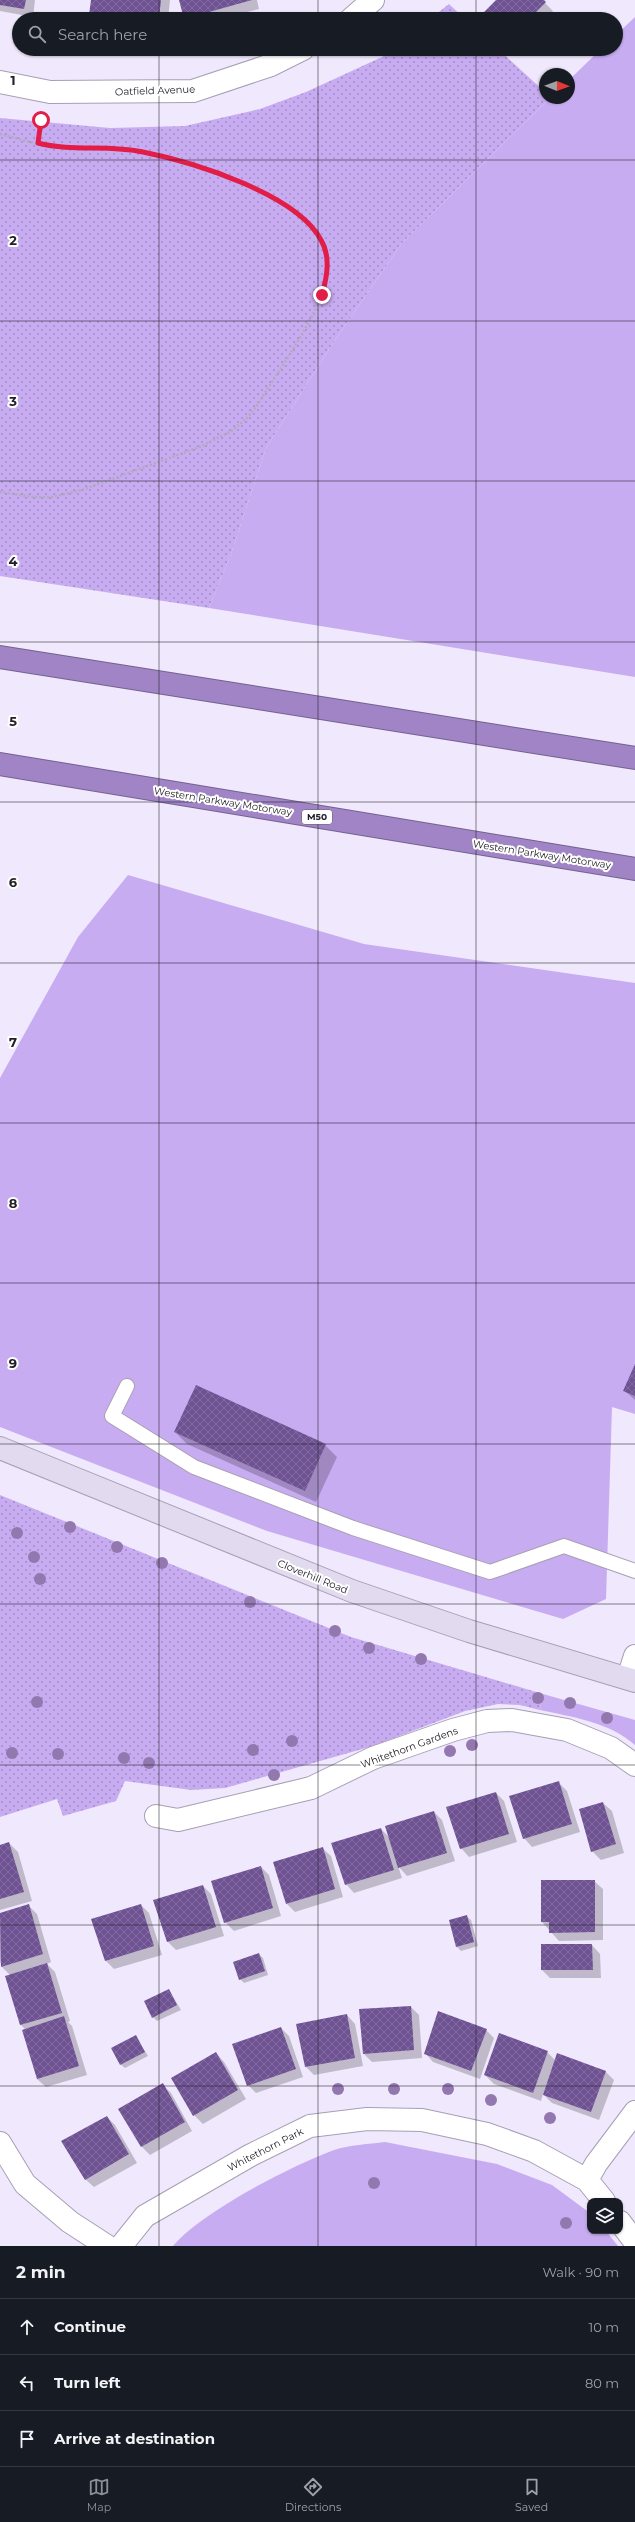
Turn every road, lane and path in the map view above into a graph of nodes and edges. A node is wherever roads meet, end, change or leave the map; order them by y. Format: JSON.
{"nodes":[{"id":1,"x":373,"y":0,"type":"edge"},
{"id":2,"x":359,"y":12,"type":"edge"},
{"id":3,"x":289,"y":56,"type":"edge"},
{"id":4,"x":0,"y":82,"type":"edge"},
{"id":5,"x":41,"y":120,"type":"dead end"},
{"id":6,"x":0,"y":134,"type":"edge"},
{"id":7,"x":38,"y":143,"type":"junction"},
{"id":8,"x":0,"y":492,"type":"edge"},
{"id":9,"x":0,"y":657,"type":"edge"},
{"id":10,"x":635,"y":758,"type":"edge"},
{"id":11,"x":0,"y":764,"type":"edge"},
{"id":12,"x":635,"y":869,"type":"edge"},
{"id":13,"x":127,"y":1386,"type":"dead end"},
{"id":14,"x":0,"y":1448,"type":"edge"},
{"id":15,"x":635,"y":1571,"type":"edge"},
{"id":16,"x":635,"y":1656,"type":"edge"},
{"id":17,"x":631,"y":1680,"type":"edge"},
{"id":18,"x":635,"y":1765,"type":"edge"},
{"id":19,"x":156,"y":1816,"type":"dead end"},
{"id":20,"x":635,"y":2112,"type":"edge"},
{"id":21,"x":0,"y":2143,"type":"edge"},
{"id":22,"x":587,"y":2180,"type":"junction"},
{"id":23,"x":602,"y":2198,"type":"edge"},
{"id":24,"x":623,"y":2226,"type":"edge"},
{"id":25,"x":635,"y":2242,"type":"edge"},
{"id":26,"x":107,"y":2246,"type":"edge"},
{"id":27,"x":121,"y":2246,"type":"edge"}],
"edges":[{"from":1,"to":2,"type":"street"},
{"from":3,"to":4,"type":"street","name":"Oatfield Avenue"},
{"from":5,"to":7,"type":"path"},
{"from":6,"to":7,"type":"path"},
{"from":7,"to":8,"type":"path"},
{"from":9,"to":10,"type":"highway"},
{"from":11,"to":12,"type":"highway","name":"Western Parkway Motorway","number":"M50"},
{"from":13,"to":15,"type":"lane"},
{"from":14,"to":17,"type":"street","name":"Cloverhill Road"},
{"from":16,"to":17,"type":"street"},
{"from":18,"to":19,"type":"street","name":"Whitethorn Gardens"},
{"from":20,"to":22,"type":"street"},
{"from":21,"to":26,"type":"street"},
{"from":22,"to":23,"type":"street","name":"Whitethorn Park"},
{"from":22,"to":27,"type":"street","name":"Whitethorn Park"},
{"from":24,"to":25,"type":"street"}]}
